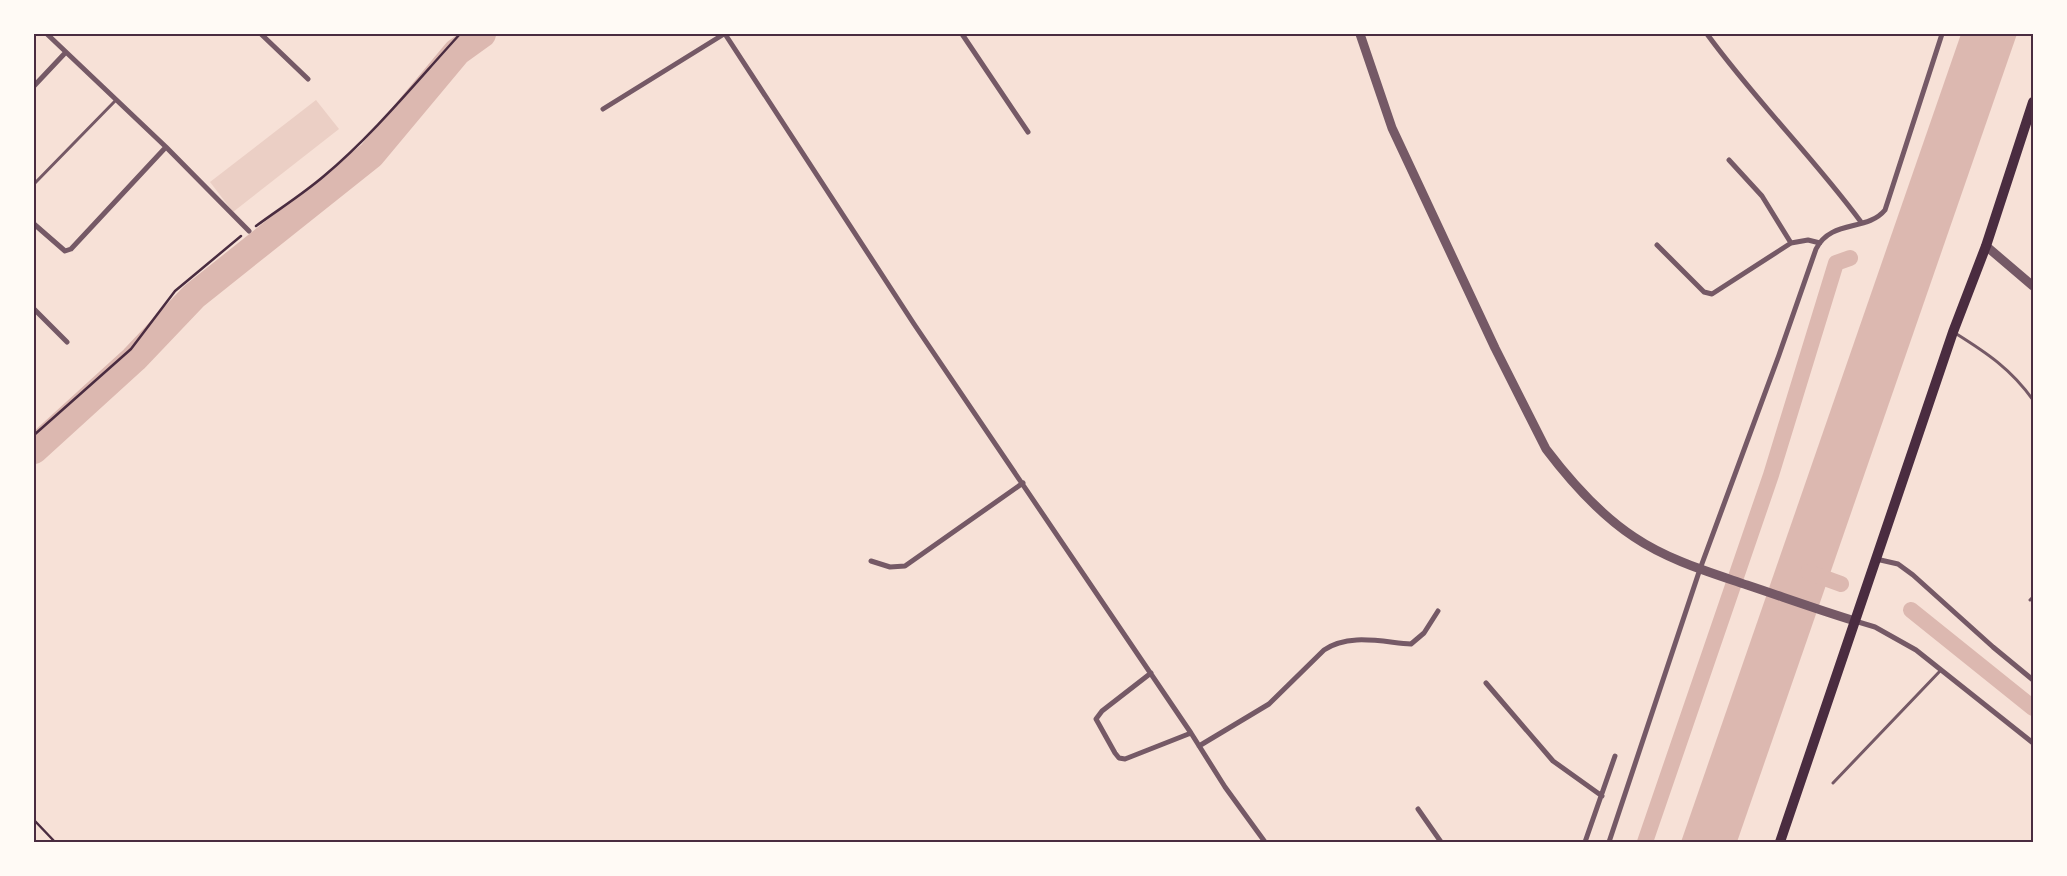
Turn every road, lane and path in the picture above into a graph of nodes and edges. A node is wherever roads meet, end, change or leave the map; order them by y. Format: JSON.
{"nodes":[{"id":1,"x":47,"y":34,"type":"edge"},
{"id":2,"x":261,"y":34,"type":"edge"},
{"id":3,"x":724,"y":34,"type":"edge"},
{"id":4,"x":962,"y":34,"type":"edge"},
{"id":5,"x":1360,"y":34,"type":"edge"},
{"id":6,"x":1707,"y":34,"type":"edge"},
{"id":7,"x":1942,"y":34,"type":"edge"},
{"id":8,"x":66,"y":52,"type":"junction"},
{"id":9,"x":308,"y":79,"type":"dead end"},
{"id":10,"x":34,"y":86,"type":"edge"},
{"id":11,"x":116,"y":100,"type":"junction"},
{"id":12,"x":2033,"y":102,"type":"edge"},
{"id":13,"x":603,"y":109,"type":"dead end"},
{"id":14,"x":1028,"y":132,"type":"dead end"},
{"id":15,"x":166,"y":147,"type":"junction"},
{"id":16,"x":1729,"y":160,"type":"dead end"},
{"id":17,"x":34,"y":184,"type":"edge"},
{"id":18,"x":1861,"y":222,"type":"junction"},
{"id":19,"x":34,"y":224,"type":"edge"},
{"id":20,"x":249,"y":231,"type":"dead end"},
{"id":21,"x":1791,"y":243,"type":"junction"},
{"id":22,"x":1820,"y":243,"type":"junction"},
{"id":23,"x":1657,"y":245,"type":"dead end"},
{"id":24,"x":1986,"y":246,"type":"junction"},
{"id":25,"x":2033,"y":286,"type":"edge"},
{"id":26,"x":34,"y":309,"type":"edge"},
{"id":27,"x":1953,"y":332,"type":"junction"},
{"id":28,"x":67,"y":342,"type":"dead end"},
{"id":29,"x":2033,"y":400,"type":"edge"},
{"id":30,"x":1023,"y":483,"type":"junction"},
{"id":31,"x":1876,"y":559,"type":"junction"},
{"id":32,"x":872,"y":561,"type":"dead end"},
{"id":33,"x":1708,"y":571,"type":"junction"},
{"id":34,"x":1438,"y":611,"type":"dead end"},
{"id":35,"x":1855,"y":621,"type":"junction"},
{"id":36,"x":1942,"y":670,"type":"junction"},
{"id":37,"x":1151,"y":673,"type":"junction"},
{"id":38,"x":2033,"y":680,"type":"edge"},
{"id":39,"x":1486,"y":683,"type":"dead end"},
{"id":40,"x":1191,"y":733,"type":"junction"},
{"id":41,"x":2033,"y":743,"type":"edge"},
{"id":42,"x":1199,"y":746,"type":"junction"},
{"id":43,"x":1615,"y":756,"type":"dead end"},
{"id":44,"x":1833,"y":783,"type":"dead end"},
{"id":45,"x":1602,"y":796,"type":"junction"},
{"id":46,"x":1418,"y":809,"type":"dead end"},
{"id":47,"x":34,"y":820,"type":"edge"},
{"id":48,"x":55,"y":842,"type":"edge"},
{"id":49,"x":1265,"y":842,"type":"edge"},
{"id":50,"x":1441,"y":842,"type":"edge"},
{"id":51,"x":1586,"y":842,"type":"edge"},
{"id":52,"x":1609,"y":842,"type":"edge"},
{"id":53,"x":1780,"y":842,"type":"edge"}],
"edges":[{"from":1,"to":8,"type":"street"},
{"from":2,"to":9,"type":"street"},
{"from":3,"to":13,"type":"street"},
{"from":3,"to":30,"type":"street"},
{"from":4,"to":14,"type":"street"},
{"from":5,"to":33,"type":"street"},
{"from":6,"to":18,"type":"street"},
{"from":7,"to":18,"type":"street"},
{"from":8,"to":10,"type":"street"},
{"from":8,"to":11,"type":"street"},
{"from":11,"to":15,"type":"street"},
{"from":11,"to":17,"type":"lane"},
{"from":12,"to":24,"type":"main road"},
{"from":15,"to":19,"type":"street"},
{"from":15,"to":20,"type":"street"},
{"from":16,"to":21,"type":"street"},
{"from":18,"to":22,"type":"street"},
{"from":21,"to":22,"type":"street"},
{"from":21,"to":23,"type":"street"},
{"from":22,"to":33,"type":"street"},
{"from":24,"to":25,"type":"street"},
{"from":24,"to":27,"type":"main road"},
{"from":26,"to":28,"type":"street"},
{"from":27,"to":29,"type":"lane"},
{"from":27,"to":31,"type":"main road"},
{"from":30,"to":32,"type":"street"},
{"from":30,"to":37,"type":"street"},
{"from":31,"to":35,"type":"main road"},
{"from":31,"to":38,"type":"street"},
{"from":33,"to":35,"type":"street"},
{"from":33,"to":52,"type":"street"},
{"from":34,"to":42,"type":"street"},
{"from":35,"to":36,"type":"street"},
{"from":35,"to":53,"type":"main road"},
{"from":36,"to":41,"type":"street"},
{"from":36,"to":44,"type":"lane"},
{"from":37,"to":40,"type":"street"},
{"from":37,"to":40,"type":"street"},
{"from":39,"to":45,"type":"street"},
{"from":40,"to":42,"type":"street"},
{"from":42,"to":49,"type":"street"},
{"from":43,"to":45,"type":"street"},
{"from":45,"to":51,"type":"street"},
{"from":46,"to":50,"type":"street"},
{"from":47,"to":48,"type":"path"}]}
